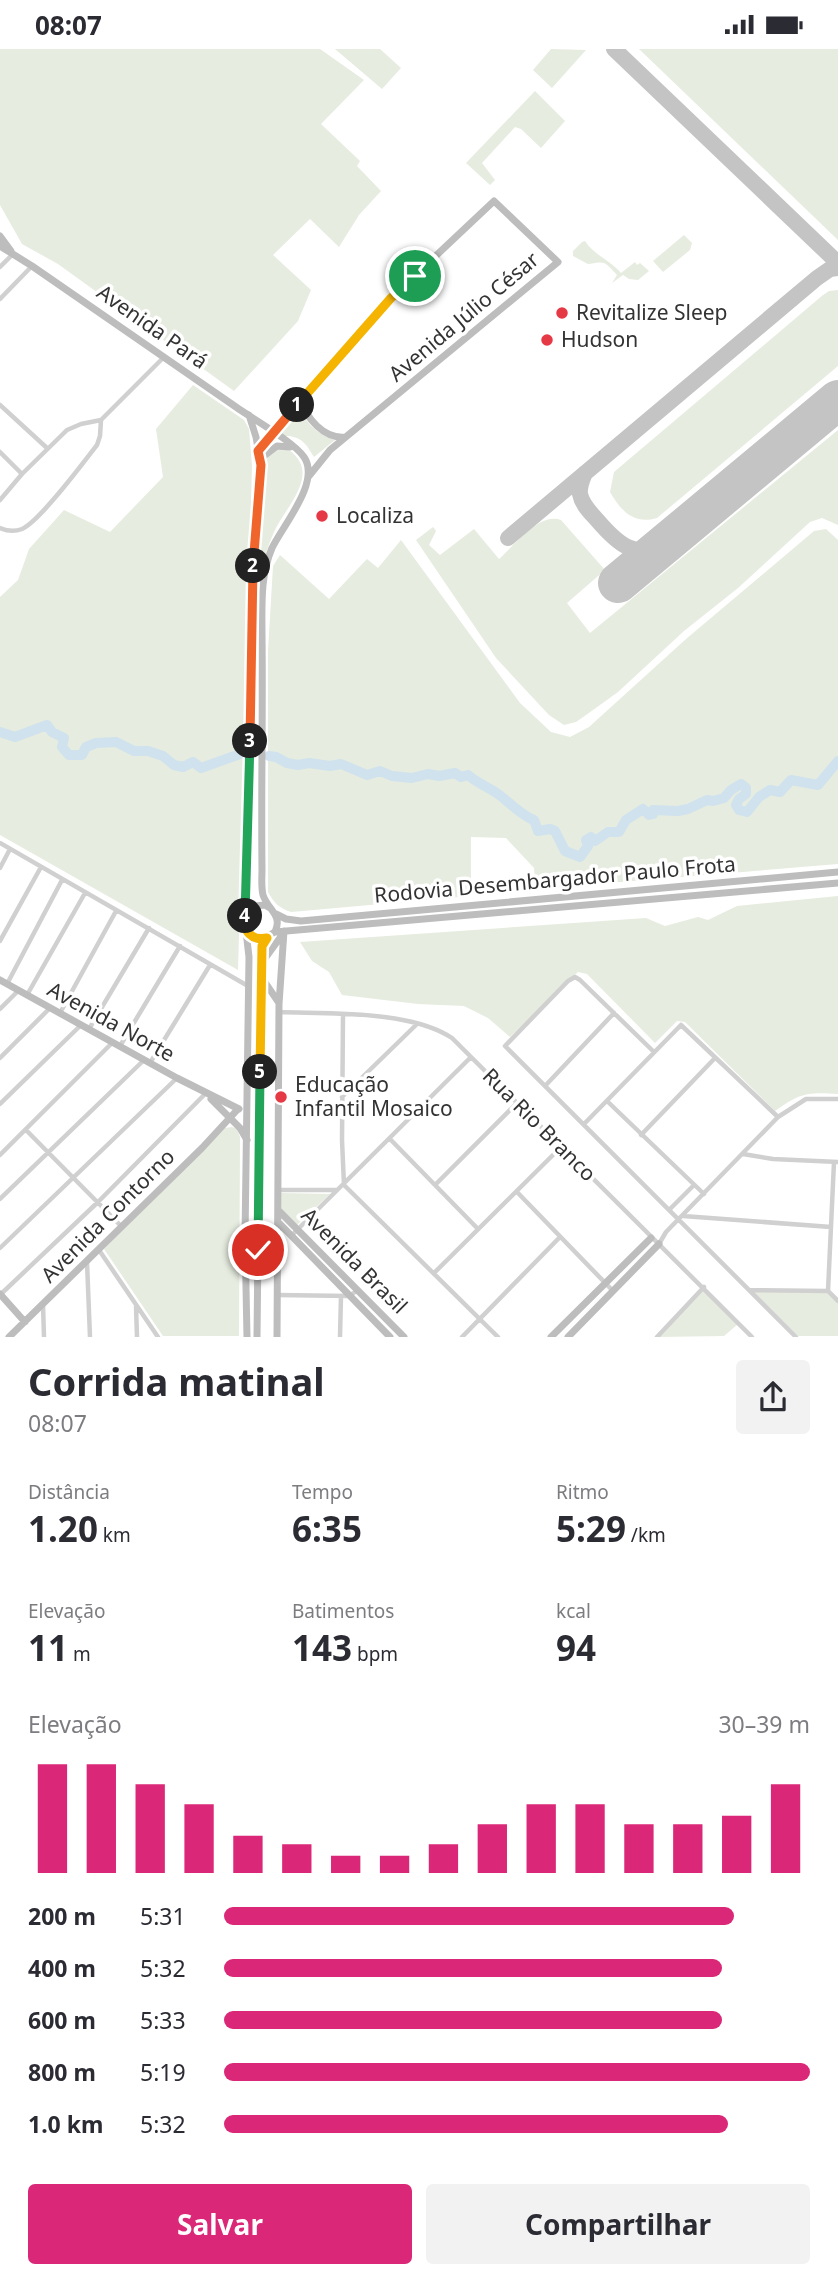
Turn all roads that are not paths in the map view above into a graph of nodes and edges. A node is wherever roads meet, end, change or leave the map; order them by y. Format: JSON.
{"nodes":[{"id":1,"x":0,"y":236,"type":"edge"},
{"id":2,"x":0,"y":246,"type":"edge"},
{"id":3,"x":13,"y":252,"type":"junction"},
{"id":4,"x":32,"y":266,"type":"junction"},
{"id":5,"x":0,"y":267,"type":"edge"},
{"id":6,"x":0,"y":299,"type":"edge"},
{"id":7,"x":164,"y":357,"type":"junction"},
{"id":8,"x":301,"y":400,"type":"junction"},
{"id":9,"x":0,"y":405,"type":"edge"},
{"id":10,"x":248,"y":415,"type":"junction"},
{"id":11,"x":101,"y":420,"type":"junction"},
{"id":12,"x":273,"y":433,"type":"junction"},
{"id":13,"x":347,"y":437,"type":"junction"},
{"id":14,"x":294,"y":447,"type":"junction"},
{"id":15,"x":47,"y":448,"type":"junction"},
{"id":16,"x":258,"y":451,"type":"junction"},
{"id":17,"x":0,"y":452,"type":"edge"},
{"id":18,"x":261,"y":465,"type":"junction"},
{"id":19,"x":22,"y":474,"type":"junction"},
{"id":20,"x":309,"y":476,"type":"junction"},
{"id":21,"x":0,"y":500,"type":"edge"},
{"id":22,"x":0,"y":528,"type":"edge"},
{"id":23,"x":0,"y":843,"type":"edge"},
{"id":24,"x":10,"y":849,"type":"junction"},
{"id":25,"x":41,"y":867,"type":"junction"},
{"id":26,"x":0,"y":868,"type":"edge"},
{"id":27,"x":838,"y":872,"type":"edge"},
{"id":28,"x":62,"y":880,"type":"junction"},
{"id":29,"x":838,"y":883,"type":"edge"},
{"id":30,"x":85,"y":893,"type":"junction"},
{"id":31,"x":116,"y":911,"type":"junction"},
{"id":32,"x":274,"y":912,"type":"junction"},
{"id":33,"x":245,"y":916,"type":"junction"},
{"id":34,"x":149,"y":928,"type":"junction"},
{"id":35,"x":246,"y":930,"type":"junction"},
{"id":36,"x":284,"y":931,"type":"junction"},
{"id":37,"x":275,"y":932,"type":"junction"},
{"id":38,"x":267,"y":938,"type":"junction"},
{"id":39,"x":0,"y":941,"type":"edge"},
{"id":40,"x":180,"y":946,"type":"junction"},
{"id":41,"x":261,"y":964,"type":"junction"},
{"id":42,"x":210,"y":965,"type":"junction"},
{"id":43,"x":261,"y":977,"type":"junction"},
{"id":44,"x":4,"y":982,"type":"edge"},
{"id":45,"x":248,"y":987,"type":"junction"},
{"id":46,"x":19,"y":990,"type":"junction"},
{"id":47,"x":27,"y":995,"type":"junction"},
{"id":48,"x":50,"y":1008,"type":"junction"},
{"id":49,"x":279,"y":1008,"type":"junction"},
{"id":50,"x":0,"y":1009,"type":"edge"},
{"id":51,"x":60,"y":1013,"type":"junction"},
{"id":52,"x":614,"y":1013,"type":"junction"},
{"id":53,"x":343,"y":1014,"type":"junction"},
{"id":54,"x":81,"y":1025,"type":"junction"},
{"id":55,"x":417,"y":1025,"type":"junction"},
{"id":56,"x":89,"y":1029,"type":"junction"},
{"id":57,"x":112,"y":1042,"type":"junction"},
{"id":58,"x":120,"y":1046,"type":"junction"},
{"id":59,"x":654,"y":1052,"type":"junction"},
{"id":60,"x":471,"y":1057,"type":"junction"},
{"id":61,"x":0,"y":1058,"type":"edge"},
{"id":62,"x":715,"y":1058,"type":"junction"},
{"id":63,"x":147,"y":1061,"type":"junction"},
{"id":64,"x":177,"y":1078,"type":"junction"},
{"id":65,"x":545,"y":1086,"type":"junction"},
{"id":66,"x":205,"y":1094,"type":"junction"},
{"id":67,"x":342,"y":1097,"type":"junction"},
{"id":68,"x":838,"y":1099,"type":"edge"},
{"id":69,"x":607,"y":1101,"type":"junction"},
{"id":70,"x":517,"y":1103,"type":"junction"},
{"id":71,"x":0,"y":1104,"type":"edge"},
{"id":72,"x":219,"y":1107,"type":"junction"},
{"id":73,"x":238,"y":1109,"type":"junction"},
{"id":74,"x":247,"y":1113,"type":"junction"},
{"id":75,"x":778,"y":1117,"type":"junction"},
{"id":76,"x":229,"y":1118,"type":"junction"},
{"id":77,"x":584,"y":1124,"type":"junction"},
{"id":78,"x":26,"y":1130,"type":"junction"},
{"id":79,"x":218,"y":1130,"type":"junction"},
{"id":80,"x":641,"y":1135,"type":"junction"},
{"id":81,"x":390,"y":1139,"type":"junction"},
{"id":82,"x":247,"y":1141,"type":"junction"},
{"id":83,"x":0,"y":1142,"type":"edge"},
{"id":84,"x":561,"y":1147,"type":"junction"},
{"id":85,"x":6,"y":1149,"type":"junction"},
{"id":86,"x":49,"y":1153,"type":"junction"},
{"id":87,"x":743,"y":1154,"type":"junction"},
{"id":88,"x":0,"y":1155,"type":"edge"},
{"id":89,"x":836,"y":1162,"type":"edge"},
{"id":90,"x":74,"y":1177,"type":"junction"},
{"id":91,"x":344,"y":1185,"type":"junction"},
{"id":92,"x":435,"y":1185,"type":"junction"},
{"id":93,"x":694,"y":1185,"type":"junction"},
{"id":94,"x":278,"y":1190,"type":"junction"},
{"id":95,"x":338,"y":1190,"type":"junction"},
{"id":96,"x":517,"y":1192,"type":"junction"},
{"id":97,"x":704,"y":1194,"type":"junction"},
{"id":98,"x":0,"y":1199,"type":"edge"},
{"id":99,"x":98,"y":1202,"type":"junction"},
{"id":100,"x":670,"y":1209,"type":"junction"},
{"id":101,"x":279,"y":1211,"type":"junction"},
{"id":102,"x":681,"y":1217,"type":"junction"},
{"id":103,"x":279,"y":1223,"type":"junction"},
{"id":104,"x":121,"y":1226,"type":"junction"},
{"id":105,"x":831,"y":1227,"type":"junction"},
{"id":106,"x":298,"y":1229,"type":"junction"},
{"id":107,"x":478,"y":1229,"type":"junction"},
{"id":108,"x":666,"y":1232,"type":"junction"},
{"id":109,"x":291,"y":1236,"type":"junction"},
{"id":110,"x":560,"y":1237,"type":"junction"},
{"id":111,"x":651,"y":1238,"type":"junction"},
{"id":112,"x":659,"y":1244,"type":"junction"},
{"id":113,"x":0,"y":1248,"type":"edge"},
{"id":114,"x":98,"y":1249,"type":"junction"},
{"id":115,"x":87,"y":1261,"type":"junction"},
{"id":116,"x":434,"y":1273,"type":"junction"},
{"id":117,"x":605,"y":1282,"type":"junction"},
{"id":118,"x":704,"y":1287,"type":"junction"},
{"id":119,"x":358,"y":1290,"type":"junction"},
{"id":120,"x":750,"y":1290,"type":"junction"},
{"id":121,"x":613,"y":1291,"type":"junction"},
{"id":122,"x":828,"y":1291,"type":"junction"},
{"id":123,"x":0,"y":1294,"type":"edge"},
{"id":124,"x":277,"y":1295,"type":"junction"},
{"id":125,"x":345,"y":1296,"type":"junction"},
{"id":126,"x":838,"y":1301,"type":"edge"},
{"id":127,"x":43,"y":1304,"type":"junction"},
{"id":128,"x":136,"y":1305,"type":"junction"},
{"id":129,"x":480,"y":1319,"type":"junction"},
{"id":130,"x":25,"y":1322,"type":"junction"},
{"id":131,"x":9,"y":1336,"type":"edge"},
{"id":132,"x":44,"y":1336,"type":"edge"},
{"id":133,"x":90,"y":1336,"type":"edge"},
{"id":134,"x":137,"y":1336,"type":"edge"},
{"id":135,"x":158,"y":1336,"type":"edge"},
{"id":136,"x":247,"y":1336,"type":"edge"},
{"id":137,"x":257,"y":1336,"type":"edge"},
{"id":138,"x":277,"y":1336,"type":"edge"},
{"id":139,"x":340,"y":1336,"type":"edge"},
{"id":140,"x":390,"y":1336,"type":"edge"},
{"id":141,"x":404,"y":1336,"type":"edge"},
{"id":142,"x":462,"y":1336,"type":"edge"},
{"id":143,"x":498,"y":1336,"type":"edge"},
{"id":144,"x":551,"y":1336,"type":"edge"},
{"id":145,"x":568,"y":1336,"type":"edge"},
{"id":146,"x":657,"y":1336,"type":"edge"},
{"id":147,"x":752,"y":1336,"type":"edge"},
{"id":148,"x":796,"y":1336,"type":"edge"}],
"edges":[{"from":1,"to":3,"type":"street","name":"Avenida Pará"},
{"from":2,"to":3,"type":"street","name":"Avenida Pará"},
{"from":3,"to":4,"type":"street","name":"Avenida Pará"},
{"from":3,"to":5,"type":"street"},
{"from":4,"to":6,"type":"street"},
{"from":4,"to":7,"type":"street","name":"Avenida Pará"},
{"from":7,"to":10,"type":"street","name":"Avenida Pará"},
{"from":7,"to":11,"type":"street"},
{"from":8,"to":12,"type":"street","name":"Avenida Júlio César"},
{"from":8,"to":13,"type":"street"},
{"from":8,"to":13,"type":"street","name":"Avenida Júlio César"},
{"from":9,"to":15,"type":"street"},
{"from":10,"to":12,"type":"street","name":"Avenida Pará"},
{"from":10,"to":16,"type":"street"},
{"from":11,"to":15,"type":"street"},
{"from":11,"to":22,"type":"street"},
{"from":12,"to":14,"type":"street"},
{"from":12,"to":16,"type":"street","name":"Avenida Júlio César"},
{"from":13,"to":20,"type":"street","name":"Avenida Júlio César"},
{"from":14,"to":18,"type":"street"},
{"from":14,"to":20,"type":"street"},
{"from":15,"to":19,"type":"street"},
{"from":16,"to":18,"type":"street"},
{"from":17,"to":19,"type":"street"},
{"from":18,"to":33,"type":"street"},
{"from":19,"to":21,"type":"street"},
{"from":20,"to":32,"type":"street","name":"Avenida Júlio César"},
{"from":23,"to":24,"type":"street"},
{"from":24,"to":25,"type":"street"},
{"from":24,"to":26,"type":"street"},
{"from":25,"to":28,"type":"street"},
{"from":25,"to":39,"type":"street"},
{"from":27,"to":32,"type":"street","name":"Rodovia Desembargador Paulo Frota"},
{"from":28,"to":30,"type":"street"},
{"from":28,"to":44,"type":"street"},
{"from":29,"to":36,"type":"street","name":"Rodovia Desembargador Paulo Frota"},
{"from":30,"to":31,"type":"street"},
{"from":30,"to":47,"type":"street"},
{"from":31,"to":34,"type":"street"},
{"from":31,"to":51,"type":"street"},
{"from":32,"to":33,"type":"street"},
{"from":32,"to":37,"type":"street"},
{"from":33,"to":35,"type":"street"},
{"from":34,"to":40,"type":"street"},
{"from":34,"to":56,"type":"street"},
{"from":35,"to":38,"type":"street"},
{"from":35,"to":45,"type":"street"},
{"from":36,"to":37,"type":"street","name":"Rodovia Desembargador Paulo Frota"},
{"from":36,"to":41,"type":"street"},
{"from":36,"to":49,"type":"street"},
{"from":37,"to":38,"type":"street"},
{"from":38,"to":41,"type":"street"},
{"from":40,"to":42,"type":"street"},
{"from":40,"to":58,"type":"street"},
{"from":41,"to":43,"type":"street"},
{"from":42,"to":45,"type":"street"},
{"from":42,"to":63,"type":"street"},
{"from":43,"to":49,"type":"street"},
{"from":43,"to":137,"type":"street"},
{"from":44,"to":46,"type":"street","name":"Avenida Norte"},
{"from":45,"to":74,"type":"street"},
{"from":46,"to":47,"type":"street","name":"Avenida Norte"},
{"from":46,"to":50,"type":"street"},
{"from":47,"to":48,"type":"street","name":"Avenida Norte"},
{"from":48,"to":51,"type":"street","name":"Avenida Norte"},
{"from":48,"to":61,"type":"street"},
{"from":49,"to":53,"type":"street","name":"Rua Rio Branco"},
{"from":49,"to":94,"type":"street"},
{"from":51,"to":54,"type":"street","name":"Avenida Norte"},
{"from":52,"to":59,"type":"street"},
{"from":52,"to":65,"type":"street"},
{"from":52,"to":65,"type":"street"},
{"from":53,"to":55,"type":"street","name":"Rua Rio Branco"},
{"from":53,"to":67,"type":"street"},
{"from":54,"to":56,"type":"street","name":"Avenida Norte"},
{"from":54,"to":71,"type":"street"},
{"from":55,"to":60,"type":"street","name":"Rua Rio Branco"},
{"from":55,"to":67,"type":"street"},
{"from":56,"to":57,"type":"street","name":"Avenida Norte"},
{"from":57,"to":58,"type":"street","name":"Avenida Norte"},
{"from":57,"to":78,"type":"street"},
{"from":58,"to":63,"type":"street","name":"Avenida Norte"},
{"from":59,"to":62,"type":"street"},
{"from":59,"to":69,"type":"street"},
{"from":60,"to":70,"type":"street","name":"Rua Rio Branco"},
{"from":60,"to":81,"type":"street"},
{"from":62,"to":75,"type":"street"},
{"from":62,"to":80,"type":"street"},
{"from":63,"to":64,"type":"street","name":"Avenida Norte"},
{"from":63,"to":86,"type":"street"},
{"from":64,"to":66,"type":"street","name":"Avenida Norte"},
{"from":64,"to":90,"type":"street"},
{"from":65,"to":77,"type":"street"},
{"from":66,"to":72,"type":"street"},
{"from":66,"to":73,"type":"street"},
{"from":66,"to":99,"type":"street"},
{"from":67,"to":91,"type":"street"},
{"from":68,"to":75,"type":"street"},
{"from":69,"to":77,"type":"street"},
{"from":69,"to":80,"type":"street"},
{"from":70,"to":84,"type":"street","name":"Rua Rio Branco"},
{"from":70,"to":92,"type":"street"},
{"from":72,"to":76,"type":"street"},
{"from":72,"to":79,"type":"street"},
{"from":73,"to":74,"type":"street"},
{"from":73,"to":76,"type":"street","name":"Avenida Contorno"},
{"from":74,"to":82,"type":"street"},
{"from":75,"to":87,"type":"street"},
{"from":76,"to":79,"type":"street","name":"Avenida Contorno"},
{"from":76,"to":82,"type":"street"},
{"from":77,"to":100,"type":"street"},
{"from":78,"to":85,"type":"street"},
{"from":78,"to":86,"type":"street"},
{"from":79,"to":104,"type":"street","name":"Avenida Contorno"},
{"from":80,"to":93,"type":"street"},
{"from":81,"to":91,"type":"street"},
{"from":81,"to":92,"type":"street"},
{"from":82,"to":136,"type":"street"},
{"from":83,"to":85,"type":"street"},
{"from":84,"to":96,"type":"street"},
{"from":84,"to":111,"type":"street","name":"Rua Rio Branco"},
{"from":85,"to":88,"type":"street"},
{"from":86,"to":90,"type":"street"},
{"from":86,"to":98,"type":"street"},
{"from":87,"to":89,"type":"street"},
{"from":87,"to":97,"type":"street"},
{"from":89,"to":105,"type":"street"},
{"from":90,"to":99,"type":"street"},
{"from":90,"to":113,"type":"street"},
{"from":91,"to":95,"type":"street"},
{"from":91,"to":116,"type":"street"},
{"from":92,"to":107,"type":"street"},
{"from":93,"to":97,"type":"street"},
{"from":93,"to":100,"type":"street"},
{"from":94,"to":95,"type":"street"},
{"from":94,"to":101,"type":"street"},
{"from":95,"to":106,"type":"street"},
{"from":96,"to":107,"type":"street"},
{"from":96,"to":110,"type":"street"},
{"from":97,"to":102,"type":"street"},
{"from":99,"to":104,"type":"street"},
{"from":99,"to":123,"type":"street"},
{"from":100,"to":102,"type":"street"},
{"from":101,"to":103,"type":"street"},
{"from":101,"to":106,"type":"street","name":"Avenida Brasil"},
{"from":102,"to":105,"type":"street"},
{"from":102,"to":108,"type":"street"},
{"from":102,"to":120,"type":"street"},
{"from":103,"to":109,"type":"street","name":"Avenida Brasil"},
{"from":103,"to":124,"type":"street"},
{"from":104,"to":114,"type":"street","name":"Avenida Contorno"},
{"from":105,"to":122,"type":"street"},
{"from":106,"to":109,"type":"street"},
{"from":106,"to":119,"type":"street","name":"Avenida Brasil"},
{"from":107,"to":116,"type":"street"},
{"from":108,"to":111,"type":"street"},
{"from":108,"to":112,"type":"street"},
{"from":109,"to":125,"type":"street","name":"Avenida Brasil"},
{"from":110,"to":117,"type":"street"},
{"from":110,"to":129,"type":"street"},
{"from":111,"to":112,"type":"street","name":"Rua Rio Branco"},
{"from":111,"to":117,"type":"street"},
{"from":112,"to":118,"type":"street","name":"Rua Rio Branco"},
{"from":112,"to":121,"type":"street"},
{"from":114,"to":115,"type":"street","name":"Avenida Contorno"},
{"from":114,"to":128,"type":"street"},
{"from":115,"to":127,"type":"street","name":"Avenida Contorno"},
{"from":115,"to":133,"type":"street"},
{"from":116,"to":129,"type":"street"},
{"from":117,"to":121,"type":"street"},
{"from":117,"to":144,"type":"street"},
{"from":118,"to":146,"type":"street"},
{"from":118,"to":147,"type":"street","name":"Rua Rio Branco"},
{"from":119,"to":125,"type":"street"},
{"from":119,"to":141,"type":"street","name":"Avenida Brasil"},
{"from":120,"to":122,"type":"street"},
{"from":120,"to":148,"type":"street"},
{"from":121,"to":145,"type":"street"},
{"from":122,"to":126,"type":"street"},
{"from":123,"to":130,"type":"street"},
{"from":124,"to":125,"type":"street"},
{"from":124,"to":138,"type":"street"},
{"from":125,"to":139,"type":"street"},
{"from":125,"to":140,"type":"street","name":"Avenida Brasil"},
{"from":127,"to":130,"type":"street","name":"Avenida Contorno"},
{"from":127,"to":132,"type":"street"},
{"from":128,"to":134,"type":"street"},
{"from":128,"to":135,"type":"street"},
{"from":129,"to":142,"type":"street"},
{"from":129,"to":143,"type":"street"},
{"from":130,"to":131,"type":"street","name":"Avenida Contorno"}]}
